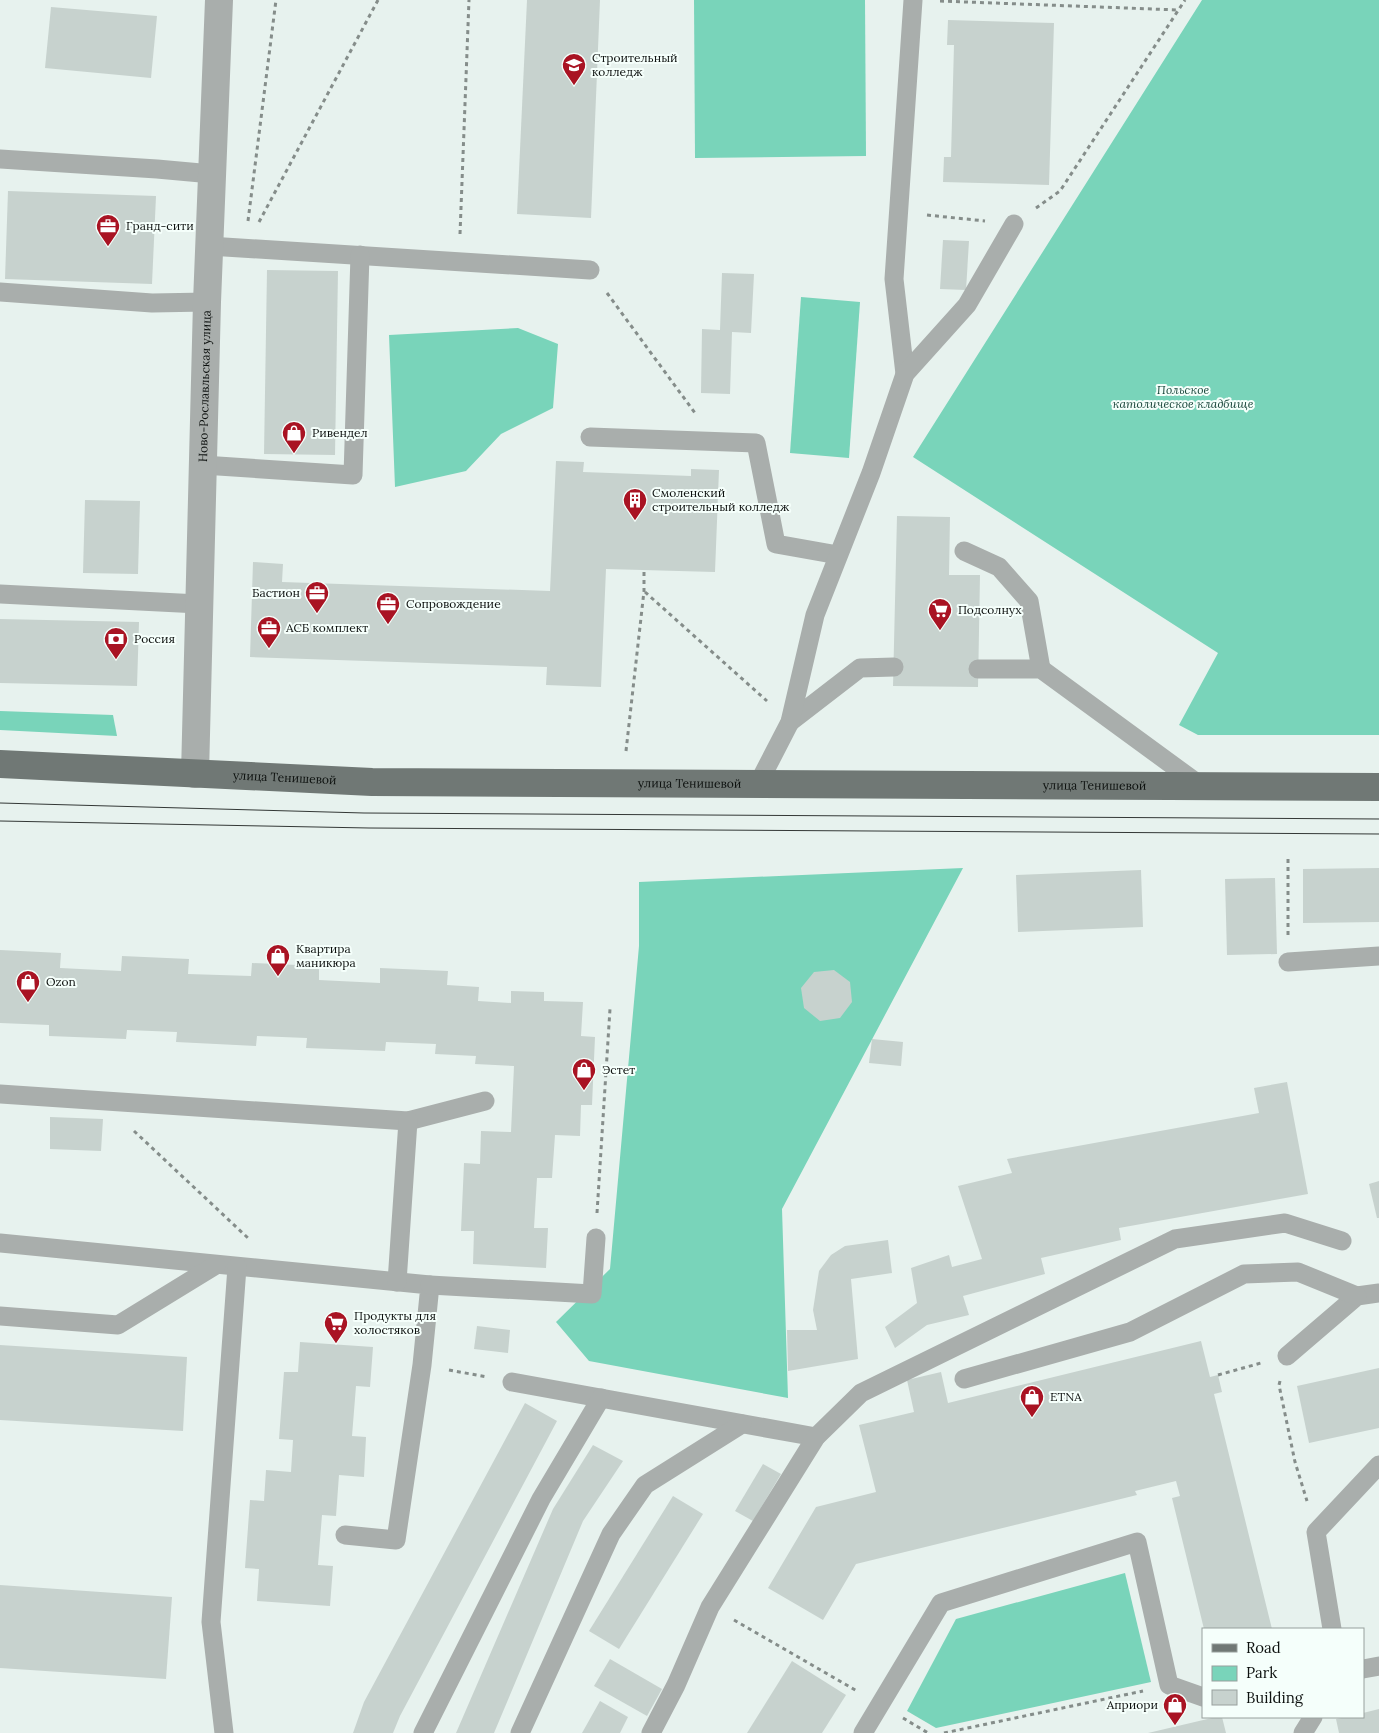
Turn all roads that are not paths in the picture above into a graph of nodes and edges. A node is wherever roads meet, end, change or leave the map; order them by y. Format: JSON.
{"nodes":[{"id":1,"x":218,"y":0,"type":"edge"},
{"id":2,"x":913,"y":0,"type":"edge"},
{"id":3,"x":0,"y":159,"type":"edge"},
{"id":4,"x":212,"y":174,"type":"junction"},
{"id":5,"x":1014,"y":224,"type":"road end"},
{"id":6,"x":209,"y":246,"type":"junction"},
{"id":7,"x":360,"y":256,"type":"junction"},
{"id":8,"x":590,"y":270,"type":"road end"},
{"id":9,"x":0,"y":292,"type":"edge"},
{"id":10,"x":207,"y":302,"type":"junction"},
{"id":11,"x":905,"y":374,"type":"junction"},
{"id":12,"x":590,"y":437,"type":"dead end"},
{"id":13,"x":203,"y":465,"type":"junction"},
{"id":14,"x":964,"y":551,"type":"dead end"},
{"id":15,"x":838,"y":555,"type":"junction"},
{"id":16,"x":0,"y":594,"type":"edge"},
{"id":17,"x":199,"y":604,"type":"junction"},
{"id":18,"x":894,"y":667,"type":"dead end"},
{"id":19,"x":978,"y":669,"type":"dead end"},
{"id":20,"x":1041,"y":669,"type":"junction"},
{"id":21,"x":790,"y":722,"type":"junction"},
{"id":22,"x":0,"y":764,"type":"edge"},
{"id":23,"x":195,"y":774,"type":"junction"},
{"id":24,"x":758,"y":784,"type":"junction"},
{"id":25,"x":1201,"y":786,"type":"junction"},
{"id":26,"x":1379,"y":787,"type":"edge"},
{"id":27,"x":1379,"y":956,"type":"edge"},
{"id":28,"x":1288,"y":962,"type":"road end"},
{"id":29,"x":0,"y":1094,"type":"edge"},
{"id":30,"x":485,"y":1101,"type":"dead end"},
{"id":31,"x":408,"y":1121,"type":"junction"},
{"id":32,"x":596,"y":1238,"type":"road end"},
{"id":33,"x":1342,"y":1241,"type":"dead end"},
{"id":34,"x":0,"y":1243,"type":"edge"},
{"id":35,"x":216,"y":1265,"type":"junction"},
{"id":36,"x":237,"y":1267,"type":"junction"},
{"id":37,"x":396,"y":1282,"type":"junction"},
{"id":38,"x":430,"y":1285,"type":"junction"},
{"id":39,"x":1379,"y":1293,"type":"edge"},
{"id":40,"x":1357,"y":1296,"type":"junction"},
{"id":41,"x":0,"y":1316,"type":"edge"},
{"id":42,"x":1288,"y":1356,"type":"road end"},
{"id":43,"x":964,"y":1379,"type":"dead end"},
{"id":44,"x":512,"y":1382,"type":"road end"},
{"id":45,"x":601,"y":1398,"type":"junction"},
{"id":46,"x":742,"y":1424,"type":"junction"},
{"id":47,"x":816,"y":1437,"type":"junction"},
{"id":48,"x":1379,"y":1466,"type":"edge"},
{"id":49,"x":345,"y":1535,"type":"dead end"},
{"id":50,"x":1332,"y":1628,"type":"edge"},
{"id":51,"x":1379,"y":1666,"type":"edge"},
{"id":52,"x":1364,"y":1669,"type":"edge"},
{"id":53,"x":1202,"y":1697,"type":"edge"},
{"id":54,"x":1311,"y":1718,"type":"edge"},
{"id":55,"x":224,"y":1733,"type":"edge"},
{"id":56,"x":423,"y":1733,"type":"edge"},
{"id":57,"x":520,"y":1733,"type":"edge"},
{"id":58,"x":651,"y":1733,"type":"edge"},
{"id":59,"x":863,"y":1733,"type":"edge"},
{"id":60,"x":1303,"y":1733,"type":"edge"}],
"edges":[{"from":1,"to":4,"type":"street","name":"Ново-Рославльская улица"},
{"from":2,"to":11,"type":"lane"},
{"from":3,"to":4,"type":"lane"},
{"from":4,"to":6,"type":"street","name":"Ново-Рославльская улица"},
{"from":5,"to":11,"type":"lane"},
{"from":6,"to":7,"type":"lane"},
{"from":6,"to":10,"type":"street","name":"Ново-Рославльская улица"},
{"from":7,"to":8,"type":"lane"},
{"from":7,"to":13,"type":"lane"},
{"from":9,"to":10,"type":"lane"},
{"from":10,"to":13,"type":"street","name":"Ново-Рославльская улица"},
{"from":11,"to":15,"type":"lane"},
{"from":12,"to":15,"type":"lane"},
{"from":13,"to":17,"type":"street","name":"Ново-Рославльская улица"},
{"from":14,"to":20,"type":"lane"},
{"from":15,"to":21,"type":"lane"},
{"from":16,"to":17,"type":"lane"},
{"from":17,"to":23,"type":"street","name":"Ново-Рославльская улица"},
{"from":18,"to":21,"type":"lane"},
{"from":19,"to":20,"type":"lane"},
{"from":20,"to":25,"type":"lane"},
{"from":21,"to":24,"type":"lane"},
{"from":22,"to":23,"type":"main road","name":"улица Тенишевой"},
{"from":23,"to":24,"type":"main road","name":"улица Тенишевой"},
{"from":24,"to":25,"type":"main road","name":"улица Тенишевой"},
{"from":25,"to":26,"type":"main road","name":"улица Тенишевой"},
{"from":27,"to":28,"type":"lane"},
{"from":29,"to":31,"type":"lane"},
{"from":30,"to":31,"type":"lane"},
{"from":31,"to":37,"type":"lane"},
{"from":32,"to":38,"type":"lane"},
{"from":33,"to":47,"type":"lane"},
{"from":34,"to":35,"type":"lane"},
{"from":35,"to":36,"type":"lane"},
{"from":35,"to":41,"type":"lane"},
{"from":36,"to":37,"type":"lane"},
{"from":36,"to":55,"type":"lane"},
{"from":37,"to":38,"type":"lane"},
{"from":38,"to":49,"type":"lane"},
{"from":39,"to":40,"type":"lane"},
{"from":40,"to":42,"type":"lane"},
{"from":40,"to":43,"type":"lane"},
{"from":44,"to":45,"type":"lane"},
{"from":45,"to":46,"type":"lane"},
{"from":45,"to":56,"type":"lane"},
{"from":46,"to":47,"type":"lane"},
{"from":46,"to":57,"type":"lane"},
{"from":47,"to":58,"type":"lane"},
{"from":48,"to":50,"type":"lane"},
{"from":51,"to":52,"type":"lane"},
{"from":53,"to":59,"type":"lane"},
{"from":54,"to":60,"type":"lane"}]}
